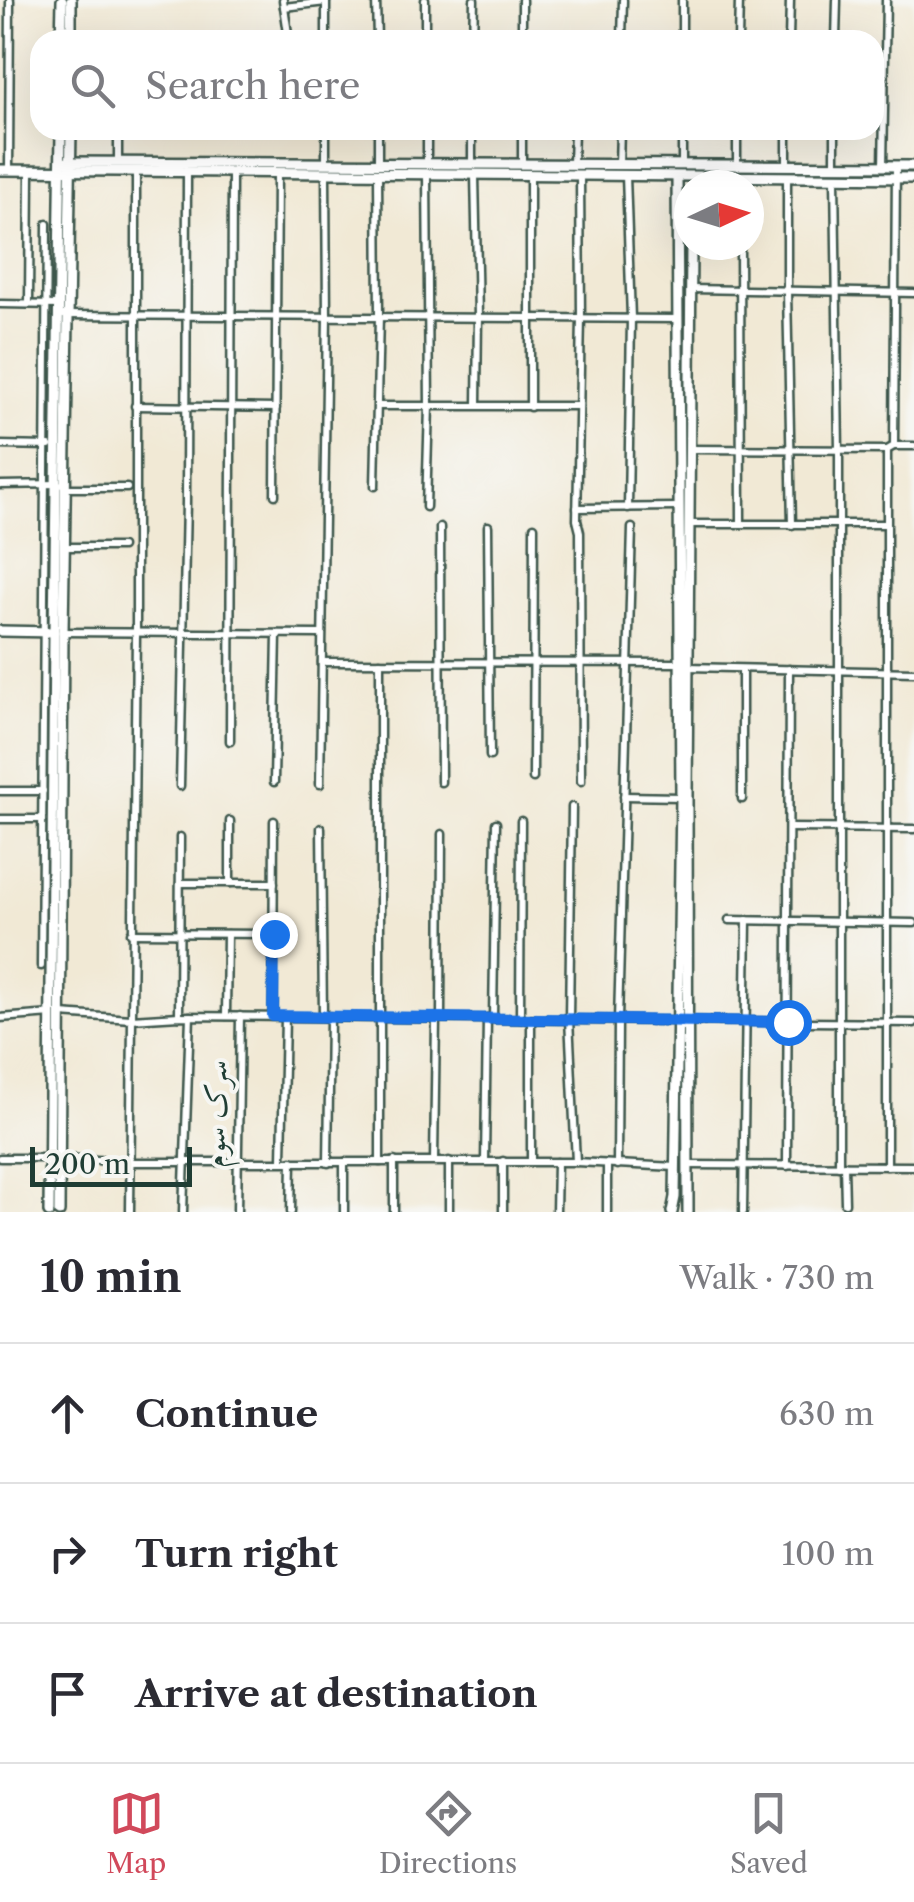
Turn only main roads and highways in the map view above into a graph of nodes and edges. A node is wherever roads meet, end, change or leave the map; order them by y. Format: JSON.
{"nodes":[{"id":1,"x":62,"y":0,"type":"edge"},
{"id":2,"x":72,"y":0,"type":"edge"},
{"id":3,"x":62,"y":30,"type":"edge"},
{"id":4,"x":71,"y":30,"type":"edge"},
{"id":5,"x":62,"y":140,"type":"edge"},
{"id":6,"x":69,"y":140,"type":"edge"},
{"id":7,"x":914,"y":166,"type":"edge"},
{"id":8,"x":63,"y":168,"type":"junction"},
{"id":9,"x":309,"y":168,"type":"junction"},
{"id":10,"x":427,"y":168,"type":"junction"},
{"id":11,"x":4,"y":170,"type":"edge"},
{"id":12,"x":674,"y":177,"type":"edge"},
{"id":13,"x":914,"y":178,"type":"edge"},
{"id":14,"x":764,"y":179,"type":"edge"},
{"id":15,"x":678,"y":260,"type":"edge"},
{"id":16,"x":691,"y":260,"type":"edge"},
{"id":17,"x":61,"y":312,"type":"junction"},
{"id":18,"x":58,"y":485,"type":"junction"},
{"id":19,"x":59,"y":566,"type":"junction"},
{"id":20,"x":684,"y":610,"type":"junction"},
{"id":21,"x":0,"y":631,"type":"edge"},
{"id":22,"x":54,"y":632,"type":"junction"},
{"id":23,"x":684,"y":665,"type":"junction"},
{"id":24,"x":682,"y":1020,"type":"junction"},
{"id":25,"x":56,"y":1158,"type":"junction"},
{"id":26,"x":682,"y":1166,"type":"junction"},
{"id":27,"x":49,"y":1212,"type":"edge"},
{"id":28,"x":59,"y":1212,"type":"edge"},
{"id":29,"x":672,"y":1212,"type":"edge"},
{"id":30,"x":688,"y":1212,"type":"edge"}],
"edges":[{"from":1,"to":3,"type":"main road"},
{"from":2,"to":4,"type":"main road"},
{"from":5,"to":8,"type":"main road"},
{"from":6,"to":8,"type":"main road"},
{"from":7,"to":10,"type":"main road"},
{"from":8,"to":9,"type":"main road"},
{"from":8,"to":9,"type":"main road"},
{"from":8,"to":11,"type":"main road"},
{"from":8,"to":17,"type":"main road"},
{"from":9,"to":10,"type":"main road"},
{"from":10,"to":12,"type":"main road"},
{"from":13,"to":14,"type":"main road"},
{"from":15,"to":20,"type":"main road"},
{"from":16,"to":20,"type":"main road"},
{"from":17,"to":18,"type":"main road"},
{"from":17,"to":18,"type":"main road"},
{"from":18,"to":19,"type":"main road"},
{"from":18,"to":19,"type":"main road"},
{"from":19,"to":22,"type":"main road"},
{"from":20,"to":23,"type":"main road"},
{"from":21,"to":22,"type":"main road"},
{"from":22,"to":25,"type":"main road"},
{"from":23,"to":24,"type":"main road"},
{"from":23,"to":24,"type":"main road"},
{"from":24,"to":26,"type":"main road"},
{"from":25,"to":27,"type":"main road"},
{"from":25,"to":28,"type":"main road"},
{"from":26,"to":29,"type":"main road"},
{"from":26,"to":30,"type":"main road"}]}
